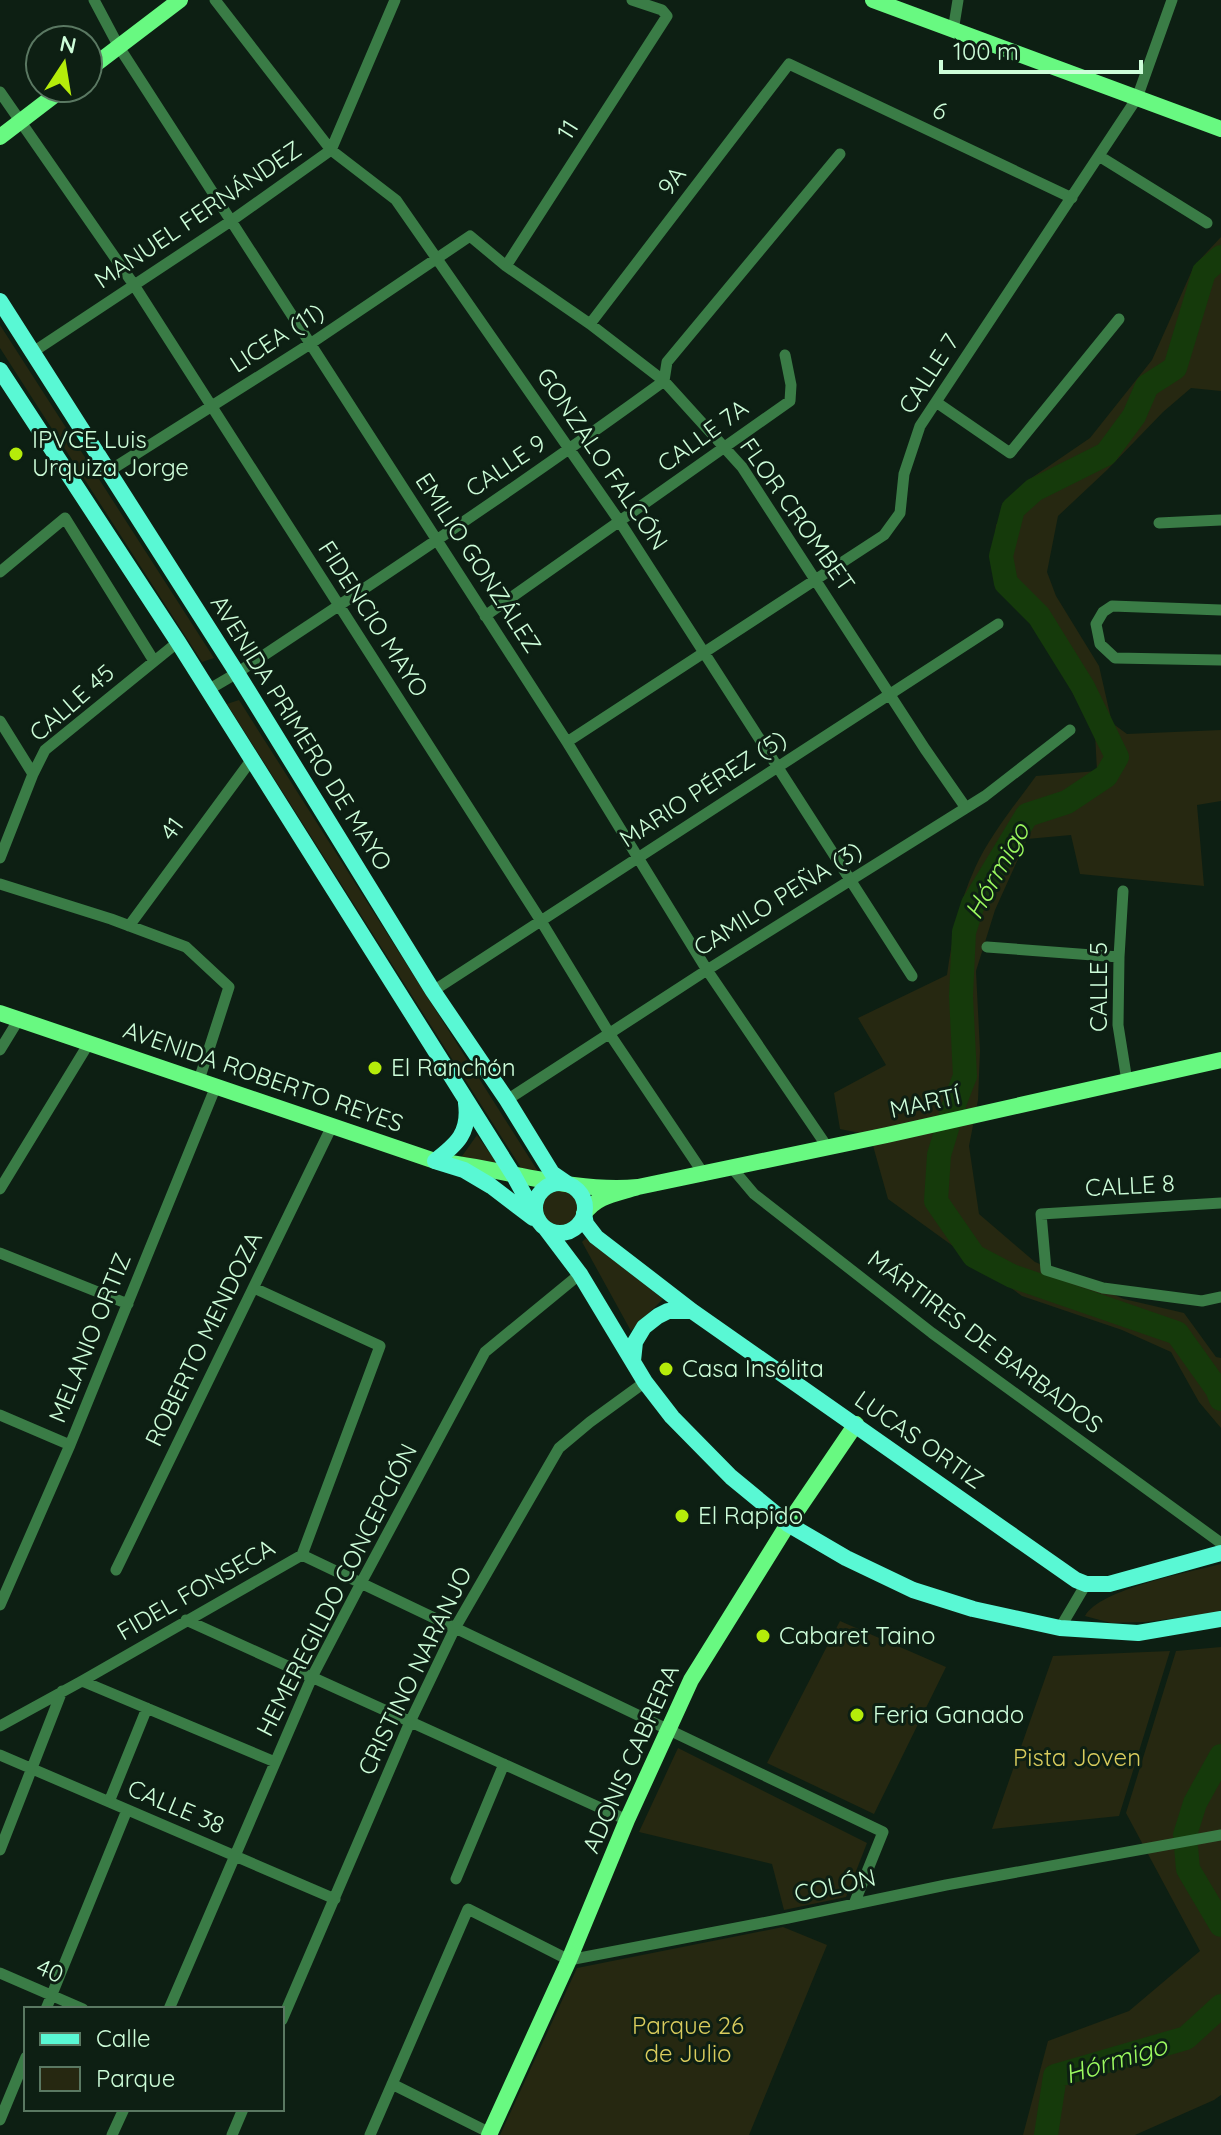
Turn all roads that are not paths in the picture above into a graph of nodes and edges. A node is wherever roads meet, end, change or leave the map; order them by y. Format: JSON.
{"nodes":[{"id":1,"x":94,"y":0,"type":"edge"},
{"id":2,"x":180,"y":0,"type":"edge"},
{"id":3,"x":215,"y":0,"type":"edge"},
{"id":4,"x":395,"y":0,"type":"edge"},
{"id":5,"x":632,"y":0,"type":"edge"},
{"id":6,"x":873,"y":0,"type":"edge"},
{"id":7,"x":958,"y":0,"type":"edge"},
{"id":8,"x":1172,"y":0,"type":"edge"},
{"id":9,"x":953,"y":31,"type":"junction"},
{"id":10,"x":119,"y":47,"type":"junction"},
{"id":11,"x":104,"y":58,"type":"edge"},
{"id":12,"x":789,"y":64,"type":"joint"},
{"id":13,"x":0,"y":92,"type":"edge"},
{"id":14,"x":1137,"y":98,"type":"junction"},
{"id":15,"x":43,"y":104,"type":"edge"},
{"id":16,"x":21,"y":121,"type":"junction"},
{"id":17,"x":1221,"y":129,"type":"edge"},
{"id":18,"x":0,"y":137,"type":"edge"},
{"id":19,"x":331,"y":150,"type":"junction"},
{"id":20,"x":840,"y":154,"type":"dead end"},
{"id":21,"x":1099,"y":156,"type":"junction"},
{"id":22,"x":1072,"y":198,"type":"junction"},
{"id":23,"x":231,"y":221,"type":"junction"},
{"id":24,"x":1207,"y":223,"type":"dead end"},
{"id":25,"x":466,"y":238,"type":"joint"},
{"id":26,"x":436,"y":260,"type":"junction"},
{"id":27,"x":506,"y":266,"type":"junction"},
{"id":28,"x":134,"y":285,"type":"junction"},
{"id":29,"x":0,"y":301,"type":"edge"},
{"id":30,"x":1119,"y":319,"type":"dead end"},
{"id":31,"x":590,"y":324,"type":"junction"},
{"id":32,"x":310,"y":344,"type":"junction"},
{"id":33,"x":33,"y":352,"type":"junction"},
{"id":34,"x":785,"y":355,"type":"dead end"},
{"id":35,"x":0,"y":370,"type":"edge"},
{"id":36,"x":664,"y":381,"type":"junction"},
{"id":37,"x":936,"y":402,"type":"junction"},
{"id":38,"x":212,"y":407,"type":"junction"},
{"id":39,"x":725,"y":448,"type":"junction"},
{"id":40,"x":570,"y":449,"type":"junction"},
{"id":41,"x":109,"y":471,"type":"junction"},
{"id":42,"x":1221,"y":520,"type":"edge"},
{"id":43,"x":620,"y":522,"type":"junction"},
{"id":44,"x":1159,"y":523,"type":"dead end"},
{"id":45,"x":437,"y":540,"type":"junction"},
{"id":46,"x":0,"y":572,"type":"edge"},
{"id":47,"x":817,"y":579,"type":"junction"},
{"id":48,"x":338,"y":607,"type":"junction"},
{"id":49,"x":1221,"y":610,"type":"edge"},
{"id":50,"x":485,"y":616,"type":"junction"},
{"id":51,"x":998,"y":624,"type":"dead end"},
{"id":52,"x":178,"y":642,"type":"junction"},
{"id":53,"x":703,"y":653,"type":"junction"},
{"id":54,"x":1221,"y":660,"type":"edge"},
{"id":55,"x":154,"y":661,"type":"junction"},
{"id":56,"x":237,"y":673,"type":"junction"},
{"id":57,"x":208,"y":690,"type":"junction"},
{"id":58,"x":889,"y":695,"type":"junction"},
{"id":59,"x":0,"y":721,"type":"edge"},
{"id":60,"x":1070,"y":730,"type":"dead end"},
{"id":61,"x":567,"y":742,"type":"junction"},
{"id":62,"x":252,"y":759,"type":"junction"},
{"id":63,"x":779,"y":766,"type":"junction"},
{"id":64,"x":33,"y":774,"type":"junction"},
{"id":65,"x":966,"y":808,"type":"junction"},
{"id":66,"x":0,"y":858,"type":"edge"},
{"id":67,"x":637,"y":858,"type":"junction"},
{"id":68,"x":850,"y":880,"type":"junction"},
{"id":69,"x":0,"y":884,"type":"edge"},
{"id":70,"x":1123,"y":891,"type":"dead end"},
{"id":71,"x":541,"y":921,"type":"junction"},
{"id":72,"x":129,"y":926,"type":"junction"},
{"id":73,"x":987,"y":947,"type":"dead end"},
{"id":74,"x":1119,"y":957,"type":"junction"},
{"id":75,"x":707,"y":970,"type":"junction"},
{"id":76,"x":912,"y":976,"type":"dead end"},
{"id":77,"x":433,"y":991,"type":"junction"},
{"id":78,"x":0,"y":1013,"type":"edge"},
{"id":79,"x":19,"y":1019,"type":"junction"},
{"id":80,"x":609,"y":1033,"type":"junction"},
{"id":81,"x":89,"y":1043,"type":"junction"},
{"id":82,"x":0,"y":1050,"type":"edge"},
{"id":83,"x":1221,"y":1060,"type":"edge"},
{"id":84,"x":199,"y":1080,"type":"junction"},
{"id":85,"x":1127,"y":1081,"type":"junction"},
{"id":86,"x":216,"y":1086,"type":"junction"},
{"id":87,"x":507,"y":1100,"type":"junction"},
{"id":88,"x":466,"y":1101,"type":"junction"},
{"id":89,"x":332,"y":1126,"type":"junction"},
{"id":90,"x":828,"y":1148,"type":"junction"},
{"id":91,"x":435,"y":1161,"type":"junction"},
{"id":92,"x":732,"y":1168,"type":"junction"},
{"id":93,"x":703,"y":1173,"type":"junction"},
{"id":94,"x":514,"y":1176,"type":"junction"},
{"id":95,"x":568,"y":1184,"type":"junction"},
{"id":96,"x":638,"y":1187,"type":"junction"},
{"id":97,"x":0,"y":1189,"type":"edge"},
{"id":98,"x":1221,"y":1203,"type":"edge"},
{"id":99,"x":584,"y":1214,"type":"junction"},
{"id":100,"x":543,"y":1226,"type":"junction"},
{"id":101,"x":0,"y":1253,"type":"edge"},
{"id":102,"x":580,"y":1274,"type":"junction"},
{"id":103,"x":254,"y":1288,"type":"junction"},
{"id":104,"x":1221,"y":1297,"type":"edge"},
{"id":105,"x":128,"y":1304,"type":"junction"},
{"id":106,"x":692,"y":1311,"type":"junction"},
{"id":107,"x":633,"y":1361,"type":"junction"},
{"id":108,"x":645,"y":1382,"type":"junction"},
{"id":109,"x":0,"y":1415,"type":"edge"},
{"id":110,"x":856,"y":1424,"type":"junction"},
{"id":111,"x":70,"y":1445,"type":"junction"},
{"id":112,"x":788,"y":1524,"type":"junction"},
{"id":113,"x":1221,"y":1543,"type":"edge"},
{"id":114,"x":1221,"y":1553,"type":"edge"},
{"id":115,"x":302,"y":1555,"type":"junction"},
{"id":116,"x":116,"y":1570,"type":"dead end"},
{"id":117,"x":361,"y":1583,"type":"junction"},
{"id":118,"x":1086,"y":1584,"type":"junction"},
{"id":119,"x":0,"y":1605,"type":"edge"},
{"id":120,"x":1221,"y":1619,"type":"edge"},
{"id":121,"x":186,"y":1620,"type":"junction"},
{"id":122,"x":455,"y":1628,"type":"junction"},
{"id":123,"x":1060,"y":1628,"type":"junction"},
{"id":124,"x":312,"y":1677,"type":"junction"},
{"id":125,"x":82,"y":1681,"type":"junction"},
{"id":126,"x":62,"y":1691,"type":"junction"},
{"id":127,"x":147,"y":1708,"type":"junction"},
{"id":128,"x":410,"y":1722,"type":"junction"},
{"id":129,"x":0,"y":1726,"type":"edge"},
{"id":130,"x":668,"y":1729,"type":"junction"},
{"id":131,"x":0,"y":1755,"type":"edge"},
{"id":132,"x":275,"y":1762,"type":"junction"},
{"id":133,"x":504,"y":1764,"type":"junction"},
{"id":134,"x":32,"y":1769,"type":"junction"},
{"id":135,"x":109,"y":1802,"type":"junction"},
{"id":136,"x":127,"y":1810,"type":"junction"},
{"id":137,"x":627,"y":1820,"type":"junction"},
{"id":138,"x":1217,"y":1836,"type":"edge"},
{"id":139,"x":0,"y":1850,"type":"edge"},
{"id":140,"x":235,"y":1856,"type":"junction"},
{"id":141,"x":456,"y":1879,"type":"dead end"},
{"id":142,"x":335,"y":1899,"type":"junction"},
{"id":143,"x":854,"y":1904,"type":"junction"},
{"id":144,"x":569,"y":1960,"type":"junction"},
{"id":145,"x":0,"y":1973,"type":"edge"},
{"id":146,"x":51,"y":1996,"type":"junction"},
{"id":147,"x":47,"y":2007,"type":"edge"},
{"id":148,"x":78,"y":2007,"type":"edge"},
{"id":149,"x":170,"y":2007,"type":"edge"},
{"id":150,"x":284,"y":2015,"type":"edge"},
{"id":151,"x":24,"y":2062,"type":"edge"},
{"id":152,"x":392,"y":2084,"type":"junction"},
{"id":153,"x":123,"y":2111,"type":"edge"},
{"id":154,"x":242,"y":2111,"type":"edge"},
{"id":155,"x":0,"y":2120,"type":"edge"},
{"id":156,"x":489,"y":2134,"type":"edge"},
{"id":157,"x":112,"y":2135,"type":"edge"},
{"id":158,"x":232,"y":2135,"type":"edge"},
{"id":159,"x":370,"y":2135,"type":"edge"}],
"edges":[{"from":1,"to":10,"type":"street","name":"EMILIO GONZÁLEZ"},
{"from":2,"to":10,"type":"street"},
{"from":3,"to":19,"type":"street","name":"GONZALO FALCÓN"},
{"from":4,"to":19,"type":"street","name":"MANUEL FERNÁNDEZ"},
{"from":5,"to":27,"type":"street","name":"11"},
{"from":6,"to":9,"type":"street"},
{"from":7,"to":9,"type":"street"},
{"from":8,"to":14,"type":"street","name":"CALLE 7"},
{"from":9,"to":14,"type":"street"},
{"from":10,"to":11,"type":"street"},
{"from":10,"to":23,"type":"street","name":"EMILIO GONZÁLEZ"},
{"from":12,"to":22,"type":"street","name":"6"},
{"from":12,"to":31,"type":"street","name":"9A"},
{"from":13,"to":16,"type":"street","name":"FIDENCIO MAYO"},
{"from":14,"to":17,"type":"street"},
{"from":14,"to":21,"type":"street","name":"CALLE 7"},
{"from":15,"to":16,"type":"street"},
{"from":16,"to":18,"type":"street"},
{"from":16,"to":28,"type":"street","name":"FIDENCIO MAYO"},
{"from":19,"to":23,"type":"street","name":"MANUEL FERNÁNDEZ"},
{"from":19,"to":26,"type":"street","name":"GONZALO FALCÓN"},
{"from":20,"to":36,"type":"street","name":"CALLE 9"},
{"from":21,"to":22,"type":"street","name":"CALLE 7"},
{"from":21,"to":24,"type":"street"},
{"from":22,"to":37,"type":"street","name":"CALLE 7"},
{"from":23,"to":28,"type":"street","name":"MANUEL FERNÁNDEZ"},
{"from":23,"to":32,"type":"street","name":"EMILIO GONZÁLEZ"},
{"from":25,"to":26,"type":"street","name":"LICEA (11)"},
{"from":25,"to":27,"type":"street","name":"FLOR CROMBET"},
{"from":26,"to":32,"type":"street","name":"LICEA (11)"},
{"from":26,"to":40,"type":"street","name":"GONZALO FALCÓN"},
{"from":27,"to":31,"type":"street","name":"FLOR CROMBET"},
{"from":28,"to":33,"type":"street","name":"MANUEL FERNÁNDEZ"},
{"from":28,"to":38,"type":"street","name":"FIDENCIO MAYO"},
{"from":29,"to":33,"type":"main road","name":"AVENIDA PRIMERO DE MAYO"},
{"from":30,"to":37,"type":"street"},
{"from":31,"to":36,"type":"street","name":"FLOR CROMBET"},
{"from":32,"to":38,"type":"street","name":"LICEA (11)"},
{"from":32,"to":45,"type":"street","name":"EMILIO GONZÁLEZ"},
{"from":33,"to":41,"type":"main road","name":"AVENIDA PRIMERO DE MAYO"},
{"from":34,"to":39,"type":"street","name":"CALLE 7A"},
{"from":35,"to":52,"type":"main road"},
{"from":36,"to":39,"type":"street","name":"FLOR CROMBET"},
{"from":36,"to":40,"type":"street","name":"CALLE 9"},
{"from":37,"to":47,"type":"street","name":"CALLE 7"},
{"from":38,"to":41,"type":"street","name":"LICEA (11)"},
{"from":38,"to":48,"type":"street","name":"FIDENCIO MAYO"},
{"from":39,"to":43,"type":"street","name":"CALLE 7A"},
{"from":39,"to":47,"type":"street","name":"FLOR CROMBET"},
{"from":40,"to":43,"type":"street","name":"GONZALO FALCÓN"},
{"from":40,"to":45,"type":"street","name":"CALLE 9"},
{"from":41,"to":56,"type":"main road","name":"AVENIDA PRIMERO DE MAYO"},
{"from":42,"to":44,"type":"street"},
{"from":43,"to":50,"type":"street","name":"CALLE 7A"},
{"from":43,"to":53,"type":"street","name":"GONZALO FALCÓN"},
{"from":45,"to":48,"type":"street","name":"CALLE 9"},
{"from":45,"to":50,"type":"street","name":"EMILIO GONZÁLEZ"},
{"from":46,"to":55,"type":"street"},
{"from":47,"to":53,"type":"street","name":"CALLE 7"},
{"from":47,"to":58,"type":"street","name":"FLOR CROMBET"},
{"from":48,"to":56,"type":"street","name":"CALLE 9"},
{"from":48,"to":71,"type":"street","name":"FIDENCIO MAYO"},
{"from":49,"to":54,"type":"street"},
{"from":50,"to":61,"type":"street","name":"EMILIO GONZÁLEZ"},
{"from":51,"to":58,"type":"street","name":"MARIO PÉREZ (5)"},
{"from":52,"to":55,"type":"street","name":"CALLE 45"},
{"from":52,"to":57,"type":"main road"},
{"from":53,"to":61,"type":"street","name":"CALLE 7"},
{"from":53,"to":63,"type":"street","name":"GONZALO FALCÓN"},
{"from":55,"to":64,"type":"street","name":"CALLE 45"},
{"from":56,"to":57,"type":"street","name":"CALLE 9"},
{"from":56,"to":77,"type":"main road","name":"AVENIDA PRIMERO DE MAYO"},
{"from":57,"to":62,"type":"main road"},
{"from":58,"to":63,"type":"street","name":"MARIO PÉREZ (5)"},
{"from":58,"to":65,"type":"street","name":"FLOR CROMBET"},
{"from":59,"to":64,"type":"street"},
{"from":60,"to":65,"type":"street","name":"CAMILO PEÑA (3)"},
{"from":61,"to":67,"type":"street","name":"EMILIO GONZÁLEZ"},
{"from":62,"to":72,"type":"street","name":"41"},
{"from":62,"to":88,"type":"main road"},
{"from":63,"to":67,"type":"street","name":"MARIO PÉREZ (5)"},
{"from":63,"to":68,"type":"street","name":"GONZALO FALCÓN"},
{"from":64,"to":66,"type":"street","name":"CALLE 45"},
{"from":65,"to":68,"type":"street","name":"CAMILO PEÑA (3)"},
{"from":67,"to":71,"type":"street","name":"MARIO PÉREZ (5)"},
{"from":67,"to":75,"type":"street","name":"EMILIO GONZÁLEZ"},
{"from":68,"to":75,"type":"street","name":"CAMILO PEÑA (3)"},
{"from":68,"to":76,"type":"street","name":"GONZALO FALCÓN"},
{"from":69,"to":72,"type":"street"},
{"from":70,"to":74,"type":"street","name":"CALLE 5"},
{"from":71,"to":77,"type":"street","name":"MARIO PÉREZ (5)"},
{"from":71,"to":80,"type":"street","name":"FIDENCIO MAYO"},
{"from":72,"to":84,"type":"street"},
{"from":73,"to":74,"type":"street"},
{"from":74,"to":85,"type":"street","name":"CALLE 5"},
{"from":75,"to":80,"type":"street","name":"CAMILO PEÑA (3)"},
{"from":75,"to":90,"type":"street","name":"EMILIO GONZÁLEZ"},
{"from":77,"to":87,"type":"main road","name":"AVENIDA PRIMERO DE MAYO"},
{"from":78,"to":79,"type":"street","name":"AVENIDA ROBERTO REYES"},
{"from":79,"to":81,"type":"street","name":"AVENIDA ROBERTO REYES"},
{"from":79,"to":82,"type":"street"},
{"from":80,"to":87,"type":"street","name":"CAMILO PEÑA (3)"},
{"from":80,"to":93,"type":"street","name":"FIDENCIO MAYO"},
{"from":81,"to":84,"type":"street","name":"AVENIDA ROBERTO REYES"},
{"from":81,"to":97,"type":"street"},
{"from":83,"to":85,"type":"street","name":"MARTÍ"},
{"from":84,"to":86,"type":"street","name":"AVENIDA ROBERTO REYES"},
{"from":85,"to":90,"type":"street","name":"MARTÍ"},
{"from":86,"to":89,"type":"street","name":"AVENIDA ROBERTO REYES"},
{"from":86,"to":105,"type":"street","name":"MELANIO ORTIZ"},
{"from":87,"to":95,"type":"main road","name":"AVENIDA PRIMERO DE MAYO"},
{"from":88,"to":91,"type":"main road"},
{"from":88,"to":94,"type":"main road"},
{"from":89,"to":91,"type":"street","name":"AVENIDA ROBERTO REYES"},
{"from":89,"to":103,"type":"street","name":"ROBERTO MENDOZA"},
{"from":90,"to":92,"type":"street","name":"MARTÍ"},
{"from":91,"to":94,"type":"street","name":"AVENIDA ROBERTO REYES"},
{"from":91,"to":100,"type":"main road"},
{"from":92,"to":93,"type":"street","name":"MARTÍ"},
{"from":92,"to":113,"type":"street","name":"MÁRTIRES DE BARBADOS"},
{"from":93,"to":96,"type":"street","name":"MARTÍ"},
{"from":94,"to":95,"type":"street","name":"AVENIDA ROBERTO REYES"},
{"from":94,"to":100,"type":"main road"},
{"from":95,"to":96,"type":"street","name":"MARTÍ"},
{"from":95,"to":99,"type":"main road"},
{"from":95,"to":100,"type":"main road"},
{"from":96,"to":99,"type":"street","name":"MARTÍ"},
{"from":98,"to":104,"type":"street","name":"CALLE 8"},
{"from":99,"to":100,"type":"main road"},
{"from":99,"to":106,"type":"main road","name":"LUCAS ORTIZ"},
{"from":100,"to":102,"type":"main road"},
{"from":101,"to":105,"type":"street"},
{"from":102,"to":107,"type":"main road"},
{"from":102,"to":117,"type":"street","name":"HEMEREGILDO CONCEPCIÓN"},
{"from":103,"to":115,"type":"street","name":"FIDEL FONSECA"},
{"from":103,"to":116,"type":"street","name":"ROBERTO MENDOZA"},
{"from":105,"to":111,"type":"street","name":"MELANIO ORTIZ"},
{"from":106,"to":107,"type":"main road"},
{"from":106,"to":110,"type":"main road","name":"LUCAS ORTIZ"},
{"from":107,"to":108,"type":"main road"},
{"from":108,"to":112,"type":"main road"},
{"from":108,"to":122,"type":"street","name":"CRISTINO NARANJO"},
{"from":109,"to":111,"type":"street"},
{"from":110,"to":112,"type":"street","name":"ADONIS CABRERA"},
{"from":110,"to":118,"type":"main road","name":"LUCAS ORTIZ"},
{"from":111,"to":119,"type":"street","name":"MELANIO ORTIZ"},
{"from":112,"to":123,"type":"main road"},
{"from":112,"to":130,"type":"street","name":"ADONIS CABRERA"},
{"from":114,"to":118,"type":"main road"},
{"from":115,"to":117,"type":"street"},
{"from":115,"to":121,"type":"street","name":"FIDEL FONSECA"},
{"from":117,"to":122,"type":"street"},
{"from":117,"to":124,"type":"street","name":"HEMEREGILDO CONCEPCIÓN"},
{"from":118,"to":123,"type":"street"},
{"from":120,"to":123,"type":"main road"},
{"from":121,"to":124,"type":"street"},
{"from":121,"to":125,"type":"street","name":"FIDEL FONSECA"},
{"from":122,"to":128,"type":"street","name":"CRISTINO NARANJO"},
{"from":122,"to":130,"type":"street"},
{"from":124,"to":128,"type":"street"},
{"from":124,"to":132,"type":"street","name":"HEMEREGILDO CONCEPCIÓN"},
{"from":125,"to":126,"type":"street","name":"FIDEL FONSECA"},
{"from":125,"to":127,"type":"street"},
{"from":126,"to":129,"type":"street","name":"FIDEL FONSECA"},
{"from":126,"to":134,"type":"street"},
{"from":127,"to":132,"type":"street"},
{"from":127,"to":135,"type":"street"},
{"from":128,"to":133,"type":"street"},
{"from":128,"to":142,"type":"street","name":"CRISTINO NARANJO"},
{"from":130,"to":137,"type":"street","name":"ADONIS CABRERA"},
{"from":130,"to":143,"type":"street"},
{"from":131,"to":134,"type":"street","name":"CALLE 38"},
{"from":132,"to":140,"type":"street","name":"HEMEREGILDO CONCEPCIÓN"},
{"from":133,"to":137,"type":"street"},
{"from":133,"to":141,"type":"street"},
{"from":134,"to":135,"type":"street","name":"CALLE 38"},
{"from":134,"to":139,"type":"street"},
{"from":135,"to":136,"type":"street","name":"CALLE 38"},
{"from":136,"to":140,"type":"street","name":"CALLE 38"},
{"from":136,"to":146,"type":"street"},
{"from":137,"to":144,"type":"street","name":"ADONIS CABRERA"},
{"from":138,"to":143,"type":"street","name":"COLÓN"},
{"from":140,"to":142,"type":"street","name":"CALLE 38"},
{"from":140,"to":149,"type":"street","name":"HEMEREGILDO CONCEPCIÓN"},
{"from":142,"to":150,"type":"street","name":"CRISTINO NARANJO"},
{"from":143,"to":144,"type":"street","name":"COLÓN"},
{"from":144,"to":152,"type":"street"},
{"from":144,"to":156,"type":"street","name":"ADONIS CABRERA"},
{"from":145,"to":146,"type":"street","name":"40"},
{"from":146,"to":147,"type":"street"},
{"from":146,"to":148,"type":"street","name":"40"},
{"from":151,"to":155,"type":"street"},
{"from":152,"to":156,"type":"street"},
{"from":152,"to":159,"type":"street"},
{"from":153,"to":157,"type":"street"},
{"from":154,"to":158,"type":"street"}]}
